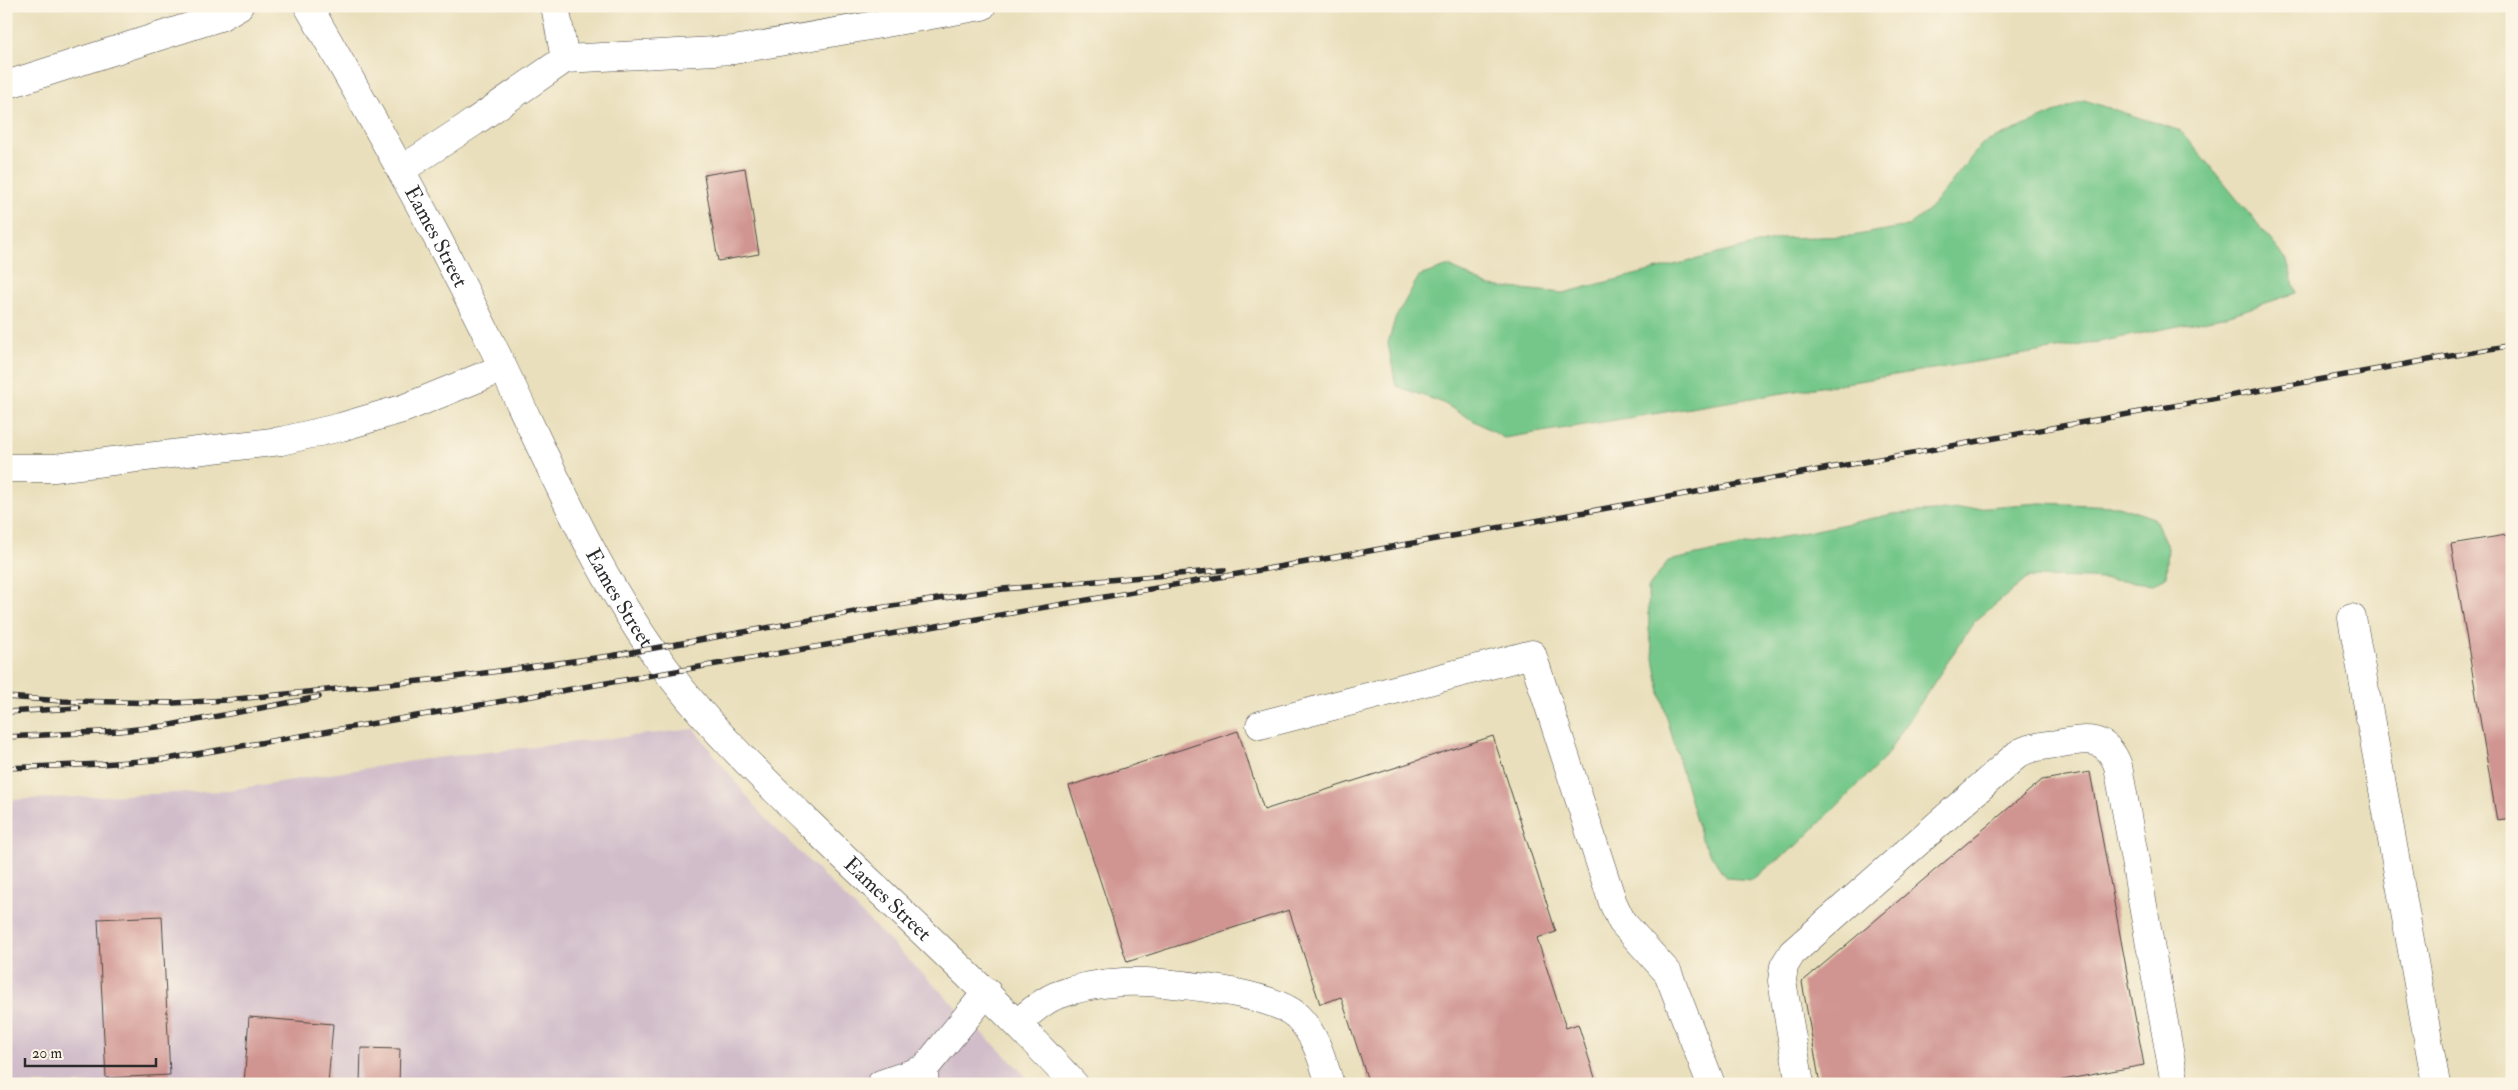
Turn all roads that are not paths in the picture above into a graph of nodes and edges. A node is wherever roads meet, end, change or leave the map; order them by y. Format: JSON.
{"nodes":[{"id":1,"x":239,"y":6,"type":"edge"},
{"id":2,"x":308,"y":6,"type":"edge"},
{"id":3,"x":556,"y":6,"type":"edge"},
{"id":4,"x":982,"y":6,"type":"edge"},
{"id":5,"x":565,"y":59,"type":"junction"},
{"id":6,"x":6,"y":85,"type":"edge"},
{"id":7,"x":401,"y":170,"type":"junction"},
{"id":8,"x":503,"y":368,"type":"junction"},
{"id":9,"x":6,"y":468,"type":"edge"},
{"id":10,"x":54,"y":468,"type":"junction"},
{"id":11,"x":6,"y":476,"type":"edge"},
{"id":12,"x":2352,"y":618,"type":"dead end"},
{"id":13,"x":1260,"y":725,"type":"dead end"},
{"id":14,"x":987,"y":992,"type":"junction"},
{"id":15,"x":1018,"y":1022,"type":"junction"},
{"id":16,"x":924,"y":1076,"type":"edge"},
{"id":17,"x":881,"y":1084,"type":"edge"},
{"id":18,"x":1074,"y":1084,"type":"edge"},
{"id":19,"x":1330,"y":1084,"type":"edge"},
{"id":20,"x":1711,"y":1084,"type":"edge"},
{"id":21,"x":1800,"y":1084,"type":"edge"},
{"id":22,"x":2175,"y":1084,"type":"edge"},
{"id":23,"x":2436,"y":1084,"type":"edge"}],
"edges":[{"from":1,"to":6,"type":"main road"},
{"from":2,"to":7,"type":"main road","name":"Eames Street"},
{"from":3,"to":5,"type":"main road"},
{"from":4,"to":5,"type":"main road"},
{"from":5,"to":7,"type":"main road"},
{"from":7,"to":8,"type":"main road","name":"Eames Street"},
{"from":8,"to":10,"type":"main road"},
{"from":8,"to":14,"type":"main road","name":"Eames Street"},
{"from":9,"to":10,"type":"main road"},
{"from":10,"to":11,"type":"main road"},
{"from":12,"to":23,"type":"main road"},
{"from":13,"to":20,"type":"main road"},
{"from":14,"to":15,"type":"main road","name":"Eames Street"},
{"from":14,"to":16,"type":"main road"},
{"from":15,"to":18,"type":"main road","name":"Eames Street"},
{"from":15,"to":19,"type":"main road"},
{"from":16,"to":17,"type":"main road"},
{"from":21,"to":22,"type":"main road"}]}
